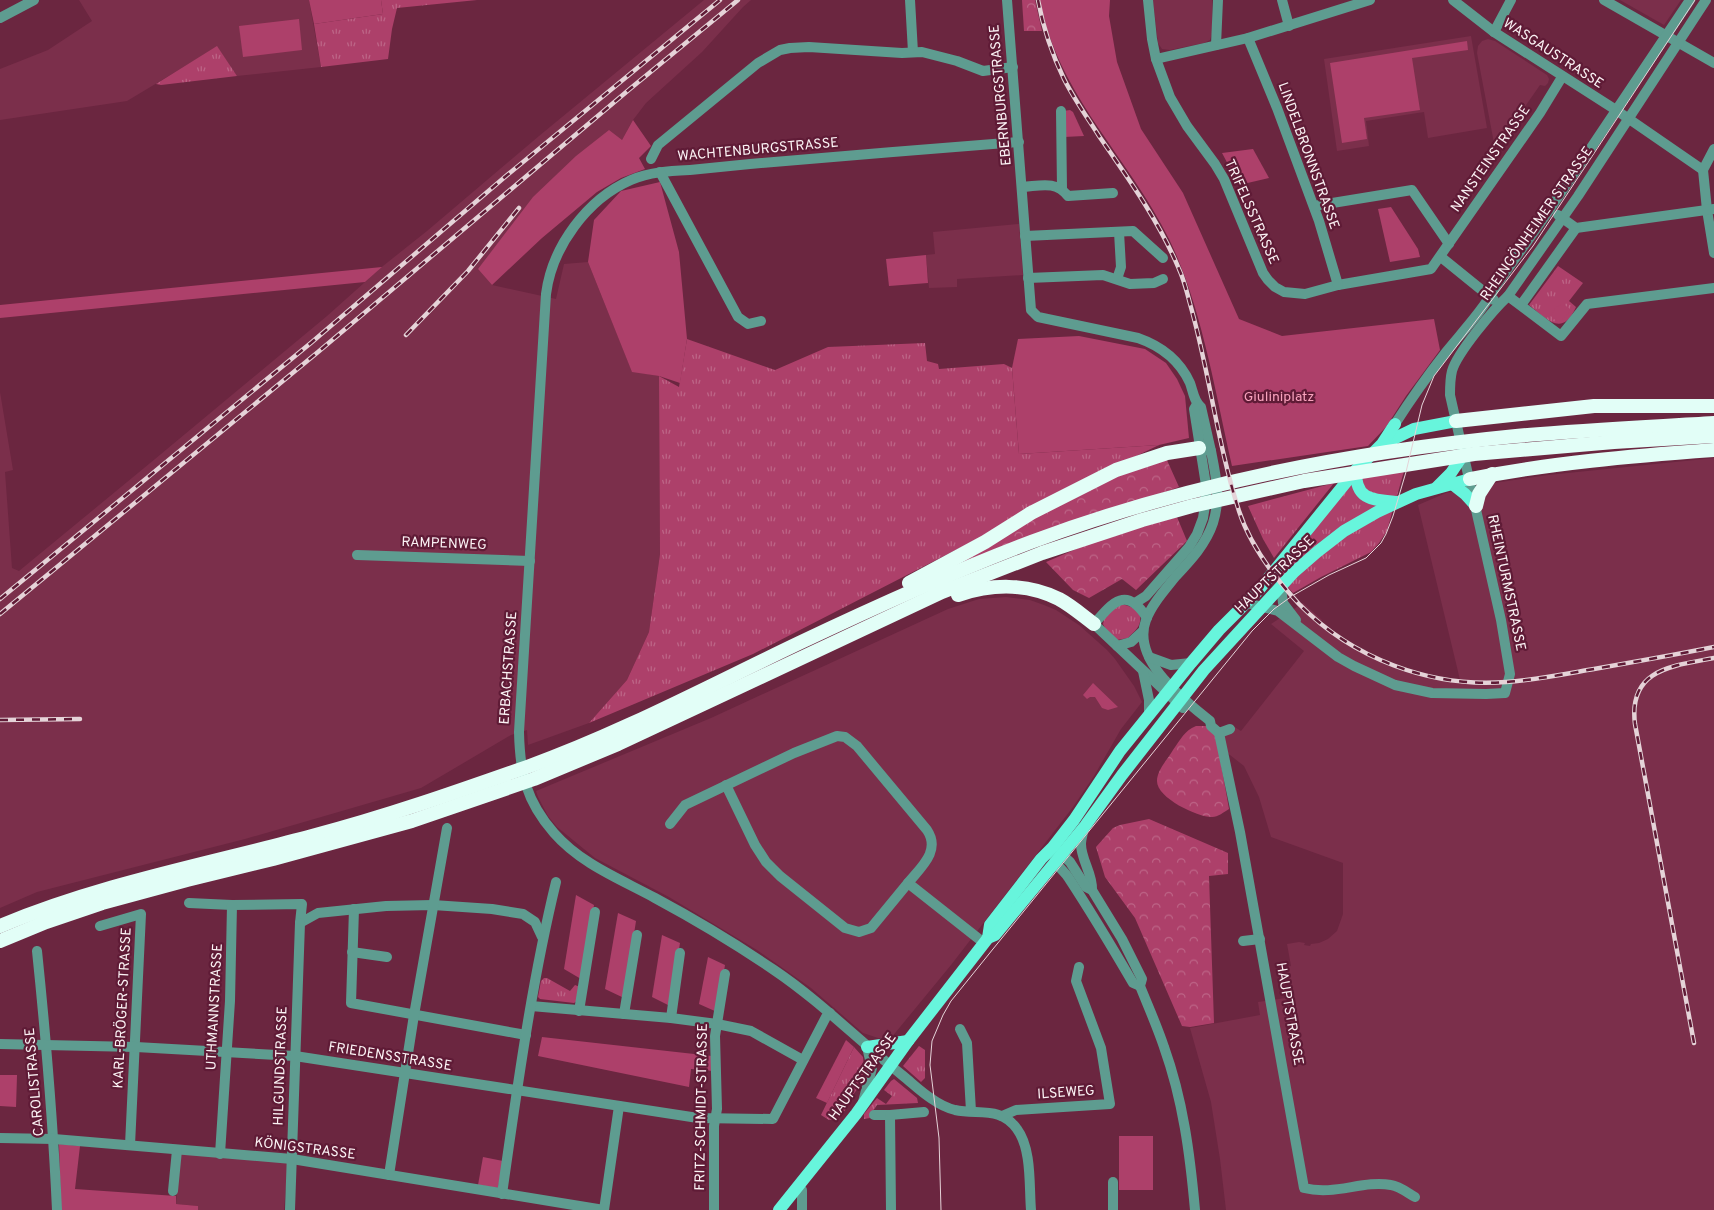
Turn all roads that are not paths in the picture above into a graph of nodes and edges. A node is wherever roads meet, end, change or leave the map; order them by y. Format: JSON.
{"nodes":[{"id":1,"x":34,"y":0,"type":"edge"},
{"id":2,"x":910,"y":0,"type":"edge"},
{"id":3,"x":1008,"y":0,"type":"edge"},
{"id":4,"x":1148,"y":0,"type":"edge"},
{"id":5,"x":1218,"y":0,"type":"edge"},
{"id":6,"x":1282,"y":0,"type":"edge"},
{"id":7,"x":1370,"y":0,"type":"edge"},
{"id":8,"x":1453,"y":0,"type":"edge"},
{"id":9,"x":1511,"y":0,"type":"edge"},
{"id":10,"x":1604,"y":0,"type":"edge"},
{"id":11,"x":1690,"y":0,"type":"edge"},
{"id":12,"x":1706,"y":0,"type":"edge"},
{"id":13,"x":0,"y":18,"type":"edge"},
{"id":14,"x":1289,"y":26,"type":"junction"},
{"id":15,"x":1494,"y":32,"type":"junction"},
{"id":16,"x":1667,"y":36,"type":"junction"},
{"id":17,"x":1248,"y":38,"type":"junction"},
{"id":18,"x":1679,"y":43,"type":"junction"},
{"id":19,"x":1216,"y":44,"type":"junction"},
{"id":20,"x":913,"y":52,"type":"junction"},
{"id":21,"x":1156,"y":59,"type":"junction"},
{"id":22,"x":1714,"y":63,"type":"edge"},
{"id":23,"x":1013,"y":67,"type":"junction"},
{"id":24,"x":1562,"y":77,"type":"junction"},
{"id":25,"x":1616,"y":110,"type":"junction"},
{"id":26,"x":1060,"y":111,"type":"dead end"},
{"id":27,"x":1628,"y":119,"type":"junction"},
{"id":28,"x":1019,"y":142,"type":"junction"},
{"id":29,"x":1714,"y":149,"type":"edge"},
{"id":30,"x":652,"y":159,"type":"dead end"},
{"id":31,"x":1702,"y":170,"type":"junction"},
{"id":32,"x":660,"y":172,"type":"junction"},
{"id":33,"x":1022,"y":187,"type":"junction"},
{"id":34,"x":1062,"y":189,"type":"junction"},
{"id":35,"x":1113,"y":193,"type":"dead end"},
{"id":36,"x":1314,"y":206,"type":"junction"},
{"id":37,"x":1550,"y":209,"type":"junction"},
{"id":38,"x":1710,"y":209,"type":"edge"},
{"id":39,"x":1562,"y":218,"type":"junction"},
{"id":40,"x":1576,"y":228,"type":"junction"},
{"id":41,"x":1120,"y":232,"type":"junction"},
{"id":42,"x":1025,"y":236,"type":"junction"},
{"id":43,"x":1449,"y":244,"type":"junction"},
{"id":44,"x":1714,"y":253,"type":"edge"},
{"id":45,"x":1441,"y":257,"type":"junction"},
{"id":46,"x":1163,"y":258,"type":"dead end"},
{"id":47,"x":1028,"y":278,"type":"junction"},
{"id":48,"x":1117,"y":279,"type":"junction"},
{"id":49,"x":1163,"y":279,"type":"dead end"},
{"id":50,"x":1338,"y":285,"type":"junction"},
{"id":51,"x":1714,"y":288,"type":"edge"},
{"id":52,"x":1508,"y":296,"type":"junction"},
{"id":53,"x":1490,"y":297,"type":"junction"},
{"id":54,"x":1499,"y":304,"type":"junction"},
{"id":55,"x":1521,"y":305,"type":"junction"},
{"id":56,"x":761,"y":321,"type":"dead end"},
{"id":57,"x":1714,"y":406,"type":"edge"},
{"id":58,"x":1456,"y":421,"type":"junction"},
{"id":59,"x":1714,"y":422,"type":"edge"},
{"id":60,"x":1395,"y":424,"type":"joint"},
{"id":61,"x":1714,"y":436,"type":"edge"},
{"id":62,"x":1382,"y":444,"type":"junction"},
{"id":63,"x":1205,"y":450,"type":"junction"},
{"id":64,"x":1470,"y":450,"type":"junction"},
{"id":65,"x":1714,"y":450,"type":"edge"},
{"id":66,"x":1356,"y":470,"type":"junction"},
{"id":67,"x":1492,"y":474,"type":"junction"},
{"id":68,"x":1470,"y":479,"type":"junction"},
{"id":69,"x":1451,"y":483,"type":"junction"},
{"id":70,"x":1437,"y":487,"type":"junction"},
{"id":71,"x":1190,"y":500,"type":"junction"},
{"id":72,"x":1397,"y":502,"type":"junction"},
{"id":73,"x":1476,"y":506,"type":"junction"},
{"id":74,"x":357,"y":555,"type":"dead end"},
{"id":75,"x":530,"y":561,"type":"junction"},
{"id":76,"x":1281,"y":587,"type":"junction"},
{"id":77,"x":900,"y":597,"type":"junction"},
{"id":78,"x":1135,"y":603,"type":"junction"},
{"id":79,"x":1247,"y":603,"type":"junction"},
{"id":80,"x":913,"y":606,"type":"junction"},
{"id":81,"x":1262,"y":606,"type":"junction"},
{"id":82,"x":1147,"y":618,"type":"junction"},
{"id":83,"x":1094,"y":624,"type":"junction"},
{"id":84,"x":1143,"y":631,"type":"junction"},
{"id":85,"x":1305,"y":631,"type":"junction"},
{"id":86,"x":1117,"y":646,"type":"junction"},
{"id":87,"x":1149,"y":657,"type":"junction"},
{"id":88,"x":1191,"y":663,"type":"junction"},
{"id":89,"x":1143,"y":672,"type":"junction"},
{"id":90,"x":1169,"y":690,"type":"junction"},
{"id":91,"x":1180,"y":701,"type":"junction"},
{"id":92,"x":1148,"y":716,"type":"junction"},
{"id":93,"x":1230,"y":729,"type":"dead end"},
{"id":94,"x":1219,"y":733,"type":"junction"},
{"id":95,"x":726,"y":785,"type":"junction"},
{"id":96,"x":670,"y":824,"type":"dead end"},
{"id":97,"x":1085,"y":826,"type":"junction"},
{"id":98,"x":448,"y":828,"type":"dead end"},
{"id":99,"x":1056,"y":854,"type":"junction"},
{"id":100,"x":556,"y":882,"type":"dead end"},
{"id":101,"x":908,"y":883,"type":"junction"},
{"id":102,"x":1092,"y":890,"type":"junction"},
{"id":103,"x":188,"y":903,"type":"dead end"},
{"id":104,"x":232,"y":905,"type":"junction"},
{"id":105,"x":433,"y":905,"type":"junction"},
{"id":106,"x":354,"y":909,"type":"junction"},
{"id":107,"x":595,"y":912,"type":"dead end"},
{"id":108,"x":300,"y":923,"type":"junction"},
{"id":109,"x":0,"y":926,"type":"edge"},
{"id":110,"x":100,"y":926,"type":"dead end"},
{"id":111,"x":638,"y":935,"type":"dead end"},
{"id":112,"x":542,"y":937,"type":"junction"},
{"id":113,"x":1260,"y":939,"type":"junction"},
{"id":114,"x":0,"y":941,"type":"edge"},
{"id":115,"x":986,"y":941,"type":"junction"},
{"id":116,"x":1243,"y":941,"type":"dead end"},
{"id":117,"x":37,"y":951,"type":"dead end"},
{"id":118,"x":352,"y":952,"type":"junction"},
{"id":119,"x":680,"y":953,"type":"dead end"},
{"id":120,"x":387,"y":956,"type":"dead end"},
{"id":121,"x":1079,"y":967,"type":"dead end"},
{"id":122,"x":725,"y":974,"type":"dead end"},
{"id":123,"x":1140,"y":986,"type":"junction"},
{"id":124,"x":531,"y":1006,"type":"junction"},
{"id":125,"x":579,"y":1011,"type":"junction"},
{"id":126,"x":830,"y":1013,"type":"junction"},
{"id":127,"x":624,"y":1014,"type":"junction"},
{"id":128,"x":414,"y":1015,"type":"junction"},
{"id":129,"x":671,"y":1018,"type":"junction"},
{"id":130,"x":717,"y":1024,"type":"junction"},
{"id":131,"x":960,"y":1029,"type":"dead end"},
{"id":132,"x":526,"y":1035,"type":"junction"},
{"id":133,"x":908,"y":1041,"type":"junction"},
{"id":134,"x":0,"y":1044,"type":"edge"},
{"id":135,"x":47,"y":1046,"type":"junction"},
{"id":136,"x":136,"y":1047,"type":"junction"},
{"id":137,"x":867,"y":1047,"type":"junction"},
{"id":138,"x":227,"y":1052,"type":"junction"},
{"id":139,"x":295,"y":1056,"type":"junction"},
{"id":140,"x":802,"y":1060,"type":"junction"},
{"id":141,"x":890,"y":1065,"type":"junction"},
{"id":142,"x":405,"y":1073,"type":"junction"},
{"id":143,"x":516,"y":1091,"type":"junction"},
{"id":144,"x":863,"y":1102,"type":"junction"},
{"id":145,"x":619,"y":1106,"type":"junction"},
{"id":146,"x":971,"y":1111,"type":"junction"},
{"id":147,"x":924,"y":1112,"type":"dead end"},
{"id":148,"x":874,"y":1115,"type":"dead end"},
{"id":149,"x":890,"y":1115,"type":"junction"},
{"id":150,"x":1002,"y":1116,"type":"junction"},
{"id":151,"x":715,"y":1119,"type":"junction"},
{"id":152,"x":0,"y":1138,"type":"edge"},
{"id":153,"x":54,"y":1139,"type":"junction"},
{"id":154,"x":130,"y":1146,"type":"junction"},
{"id":155,"x":177,"y":1150,"type":"junction"},
{"id":156,"x":220,"y":1154,"type":"junction"},
{"id":157,"x":292,"y":1159,"type":"junction"},
{"id":158,"x":389,"y":1175,"type":"junction"},
{"id":159,"x":1113,"y":1182,"type":"dead end"},
{"id":160,"x":798,"y":1186,"type":"junction"},
{"id":161,"x":174,"y":1191,"type":"dead end"},
{"id":162,"x":502,"y":1194,"type":"junction"},
{"id":163,"x":1415,"y":1197,"type":"dead end"},
{"id":164,"x":57,"y":1210,"type":"edge"},
{"id":165,"x":290,"y":1210,"type":"edge"},
{"id":166,"x":604,"y":1210,"type":"edge"},
{"id":167,"x":714,"y":1210,"type":"edge"},
{"id":168,"x":779,"y":1210,"type":"edge"},
{"id":169,"x":802,"y":1210,"type":"edge"},
{"id":170,"x":891,"y":1210,"type":"edge"},
{"id":171,"x":1031,"y":1210,"type":"edge"},
{"id":172,"x":1113,"y":1210,"type":"edge"},
{"id":173,"x":1195,"y":1210,"type":"edge"}],
"edges":[{"from":1,"to":13,"type":"street"},
{"from":2,"to":20,"type":"street"},
{"from":3,"to":23,"type":"street","name":"EBERNBURGSTRASSE"},
{"from":4,"to":21,"type":"street","name":"TRIFELSSTRASSE"},
{"from":5,"to":19,"type":"street"},
{"from":6,"to":14,"type":"street"},
{"from":7,"to":14,"type":"street"},
{"from":8,"to":15,"type":"street","name":"WASGAUSTRASSE"},
{"from":9,"to":15,"type":"street"},
{"from":10,"to":16,"type":"street"},
{"from":11,"to":16,"type":"street","name":"RHEINGÖNHEIMER STRASSE"},
{"from":12,"to":18,"type":"street","name":"RHEINGÖNHEIMER STRASSE"},
{"from":14,"to":17,"type":"street"},
{"from":15,"to":24,"type":"street","name":"WASGAUSTRASSE"},
{"from":16,"to":18,"type":"street"},
{"from":16,"to":25,"type":"street","name":"RHEINGÖNHEIMER STRASSE"},
{"from":17,"to":19,"type":"street"},
{"from":17,"to":36,"type":"street","name":"LINDELBRONNSTRASSE"},
{"from":18,"to":22,"type":"street"},
{"from":18,"to":27,"type":"street","name":"RHEINGÖNHEIMER STRASSE"},
{"from":19,"to":21,"type":"street"},
{"from":20,"to":23,"type":"street"},
{"from":20,"to":30,"type":"street"},
{"from":21,"to":50,"type":"street","name":"TRIFELSSTRASSE"},
{"from":23,"to":28,"type":"street","name":"EBERNBURGSTRASSE"},
{"from":24,"to":25,"type":"street","name":"WASGAUSTRASSE"},
{"from":24,"to":43,"type":"street","name":"NANSTEINSTRASSE"},
{"from":25,"to":27,"type":"street","name":"WASGAUSTRASSE"},
{"from":25,"to":37,"type":"street","name":"RHEINGÖNHEIMER STRASSE"},
{"from":26,"to":34,"type":"street"},
{"from":27,"to":31,"type":"street","name":"WASGAUSTRASSE"},
{"from":27,"to":39,"type":"street","name":"RHEINGÖNHEIMER STRASSE"},
{"from":28,"to":32,"type":"street","name":"WACHTENBURGSTRASSE"},
{"from":28,"to":33,"type":"street","name":"EBERNBURGSTRASSE"},
{"from":29,"to":31,"type":"street"},
{"from":31,"to":38,"type":"street"},
{"from":32,"to":56,"type":"street","name":"WACHTENBURGSTRASSE"},
{"from":32,"to":75,"type":"street","name":"ERBACHSTRASSE"},
{"from":33,"to":34,"type":"street"},
{"from":33,"to":42,"type":"street","name":"EBERNBURGSTRASSE"},
{"from":34,"to":35,"type":"street"},
{"from":36,"to":43,"type":"street"},
{"from":36,"to":50,"type":"street","name":"LINDELBRONNSTRASSE"},
{"from":37,"to":39,"type":"street"},
{"from":37,"to":53,"type":"street","name":"RHEINGÖNHEIMER STRASSE"},
{"from":38,"to":40,"type":"street"},
{"from":38,"to":44,"type":"street"},
{"from":39,"to":40,"type":"street"},
{"from":39,"to":52,"type":"street","name":"RHEINGÖNHEIMER STRASSE"},
{"from":40,"to":55,"type":"street"},
{"from":41,"to":42,"type":"street"},
{"from":41,"to":46,"type":"street"},
{"from":41,"to":48,"type":"street"},
{"from":42,"to":47,"type":"street","name":"EBERNBURGSTRASSE"},
{"from":43,"to":45,"type":"street","name":"NANSTEINSTRASSE"},
{"from":45,"to":50,"type":"street","name":"TRIFELSSTRASSE"},
{"from":45,"to":53,"type":"street"},
{"from":47,"to":48,"type":"street"},
{"from":47,"to":63,"type":"street","name":"EBERNBURGSTRASSE"},
{"from":48,"to":49,"type":"street"},
{"from":51,"to":55,"type":"street"},
{"from":52,"to":54,"type":"street","name":"RHEINGÖNHEIMER STRASSE"},
{"from":52,"to":55,"type":"street"},
{"from":53,"to":54,"type":"street"},
{"from":53,"to":60,"type":"street","name":"RHEINGÖNHEIMER STRASSE"},
{"from":54,"to":58,"type":"street","name":"RHEINGÖNHEIMER STRASSE"},
{"from":57,"to":58,"type":"highway"},
{"from":58,"to":62,"type":"main road"},
{"from":58,"to":64,"type":"street","name":"RHEINGÖNHEIMER STRASSE"},
{"from":59,"to":64,"type":"highway"},
{"from":60,"to":62,"type":"main road"},
{"from":61,"to":64,"type":"highway"},
{"from":62,"to":66,"type":"main road"},
{"from":63,"to":77,"type":"highway"},
{"from":63,"to":78,"type":"street","name":"EBERNBURGSTRASSE"},
{"from":63,"to":82,"type":"street","name":"EBERNBURGSTRASSE"},
{"from":64,"to":68,"type":"street","name":"RHEINGÖNHEIMER STRASSE"},
{"from":64,"to":70,"type":"main road"},
{"from":64,"to":71,"type":"highway"},
{"from":65,"to":67,"type":"highway"},
{"from":66,"to":72,"type":"main road"},
{"from":66,"to":79,"type":"main road"},
{"from":67,"to":68,"type":"highway"},
{"from":67,"to":73,"type":"highway"},
{"from":68,"to":69,"type":"main road","name":"HAUPTSTRASSE"},
{"from":68,"to":73,"type":"street","name":"RHEINTURMSTRASSE"},
{"from":69,"to":70,"type":"main road","name":"HAUPTSTRASSE"},
{"from":69,"to":73,"type":"main road"},
{"from":70,"to":72,"type":"main road","name":"HAUPTSTRASSE"},
{"from":71,"to":77,"type":"highway"},
{"from":71,"to":80,"type":"highway"},
{"from":72,"to":76,"type":"main road","name":"HAUPTSTRASSE"},
{"from":73,"to":85,"type":"street","name":"RHEINTURMSTRASSE"},
{"from":74,"to":75,"type":"street","name":"RAMPENWEG"},
{"from":75,"to":126,"type":"street","name":"ERBACHSTRASSE"},
{"from":76,"to":81,"type":"main road","name":"HAUPTSTRASSE"},
{"from":76,"to":85,"type":"street"},
{"from":77,"to":109,"type":"highway"},
{"from":78,"to":82,"type":"street"},
{"from":78,"to":83,"type":"street"},
{"from":79,"to":81,"type":"street"},
{"from":79,"to":88,"type":"main road"},
{"from":80,"to":83,"type":"highway"},
{"from":80,"to":114,"type":"highway"},
{"from":81,"to":85,"type":"street"},
{"from":81,"to":91,"type":"main road","name":"HAUPTSTRASSE"},
{"from":82,"to":84,"type":"street","name":"EBERNBURGSTRASSE"},
{"from":83,"to":86,"type":"street"},
{"from":84,"to":86,"type":"street"},
{"from":84,"to":87,"type":"street","name":"EBERNBURGSTRASSE"},
{"from":86,"to":89,"type":"street"},
{"from":87,"to":88,"type":"street"},
{"from":87,"to":90,"type":"street","name":"EBERNBURGSTRASSE"},
{"from":88,"to":90,"type":"main road"},
{"from":89,"to":90,"type":"street"},
{"from":89,"to":92,"type":"street"},
{"from":90,"to":91,"type":"street","name":"EBERNBURGSTRASSE"},
{"from":90,"to":92,"type":"main road","name":"HAUPTSTRASSE"},
{"from":91,"to":94,"type":"street"},
{"from":91,"to":97,"type":"main road","name":"HAUPTSTRASSE"},
{"from":92,"to":99,"type":"main road","name":"HAUPTSTRASSE"},
{"from":93,"to":94,"type":"street"},
{"from":94,"to":113,"type":"street","name":"HAUPTSTRASSE"},
{"from":95,"to":96,"type":"street"},
{"from":95,"to":101,"type":"street"},
{"from":95,"to":101,"type":"street"},
{"from":97,"to":99,"type":"main road","name":"HAUPTSTRASSE"},
{"from":97,"to":102,"type":"street"},
{"from":98,"to":105,"type":"street"},
{"from":99,"to":102,"type":"street"},
{"from":99,"to":115,"type":"main road","name":"HAUPTSTRASSE"},
{"from":99,"to":115,"type":"main road","name":"HAUPTSTRASSE"},
{"from":99,"to":123,"type":"street"},
{"from":100,"to":112,"type":"street"},
{"from":101,"to":115,"type":"street"},
{"from":102,"to":123,"type":"street"},
{"from":103,"to":104,"type":"street"},
{"from":104,"to":108,"type":"street","name":"HILGUNDSTRASSE"},
{"from":104,"to":138,"type":"street","name":"UTHMANNSTRASSE"},
{"from":105,"to":106,"type":"street"},
{"from":105,"to":112,"type":"street"},
{"from":105,"to":128,"type":"street"},
{"from":106,"to":108,"type":"street"},
{"from":106,"to":118,"type":"street"},
{"from":107,"to":125,"type":"street"},
{"from":108,"to":139,"type":"street","name":"HILGUNDSTRASSE"},
{"from":110,"to":136,"type":"street","name":"KARL-BRÖGER-STRASSE"},
{"from":111,"to":127,"type":"street"},
{"from":112,"to":124,"type":"street"},
{"from":113,"to":116,"type":"street"},
{"from":113,"to":163,"type":"street","name":"HAUPTSTRASSE"},
{"from":115,"to":133,"type":"main road","name":"HAUPTSTRASSE"},
{"from":117,"to":135,"type":"street","name":"CAROLISTRASSE"},
{"from":118,"to":120,"type":"street"},
{"from":118,"to":128,"type":"street"},
{"from":119,"to":129,"type":"street"},
{"from":121,"to":150,"type":"street","name":"ILSEWEG"},
{"from":122,"to":130,"type":"street","name":"FRITZ-SCHMIDT-STRASSE"},
{"from":123,"to":173,"type":"street"},
{"from":124,"to":125,"type":"street"},
{"from":124,"to":132,"type":"street"},
{"from":125,"to":127,"type":"street"},
{"from":126,"to":137,"type":"street","name":"ERBACHSTRASSE"},
{"from":126,"to":140,"type":"street"},
{"from":127,"to":129,"type":"street"},
{"from":128,"to":132,"type":"street"},
{"from":128,"to":142,"type":"street"},
{"from":129,"to":130,"type":"street"},
{"from":130,"to":140,"type":"street"},
{"from":130,"to":151,"type":"street","name":"FRITZ-SCHMIDT-STRASSE"},
{"from":131,"to":146,"type":"street"},
{"from":132,"to":143,"type":"street"},
{"from":133,"to":137,"type":"main road"},
{"from":133,"to":141,"type":"main road","name":"HAUPTSTRASSE"},
{"from":134,"to":135,"type":"street","name":"FRIEDENSSTRASSE"},
{"from":135,"to":136,"type":"street","name":"FRIEDENSSTRASSE"},
{"from":135,"to":153,"type":"street","name":"CAROLISTRASSE"},
{"from":136,"to":138,"type":"street","name":"FRIEDENSSTRASSE"},
{"from":136,"to":154,"type":"street","name":"KARL-BRÖGER-STRASSE"},
{"from":137,"to":141,"type":"street","name":"ERBACHSTRASSE"},
{"from":137,"to":144,"type":"street"},
{"from":138,"to":139,"type":"street","name":"FRIEDENSSTRASSE"},
{"from":138,"to":156,"type":"street","name":"UTHMANNSTRASSE"},
{"from":139,"to":142,"type":"street","name":"FRIEDENSSTRASSE"},
{"from":139,"to":157,"type":"street","name":"HILGUNDSTRASSE"},
{"from":140,"to":151,"type":"street","name":"FRIEDENSSTRASSE"},
{"from":141,"to":144,"type":"main road","name":"HAUPTSTRASSE"},
{"from":141,"to":146,"type":"street","name":"ERBACHSTRASSE"},
{"from":142,"to":143,"type":"street","name":"FRIEDENSSTRASSE"},
{"from":142,"to":158,"type":"street"},
{"from":143,"to":145,"type":"street","name":"FRIEDENSSTRASSE"},
{"from":143,"to":162,"type":"street"},
{"from":144,"to":160,"type":"main road","name":"HAUPTSTRASSE"},
{"from":145,"to":151,"type":"street","name":"FRIEDENSSTRASSE"},
{"from":145,"to":166,"type":"street"},
{"from":146,"to":150,"type":"street","name":"ERBACHSTRASSE"},
{"from":147,"to":149,"type":"street"},
{"from":148,"to":149,"type":"street"},
{"from":149,"to":170,"type":"street"},
{"from":150,"to":171,"type":"street"},
{"from":151,"to":167,"type":"street","name":"FRITZ-SCHMIDT-STRASSE"},
{"from":152,"to":153,"type":"street","name":"KÖNIGSTRASSE"},
{"from":153,"to":154,"type":"street","name":"KÖNIGSTRASSE"},
{"from":153,"to":164,"type":"street","name":"CAROLISTRASSE"},
{"from":154,"to":155,"type":"street","name":"KÖNIGSTRASSE"},
{"from":155,"to":156,"type":"street","name":"KÖNIGSTRASSE"},
{"from":155,"to":161,"type":"street"},
{"from":156,"to":157,"type":"street","name":"KÖNIGSTRASSE"},
{"from":157,"to":158,"type":"street","name":"KÖNIGSTRASSE"},
{"from":157,"to":165,"type":"street","name":"HILGUNDSTRASSE"},
{"from":158,"to":162,"type":"street","name":"KÖNIGSTRASSE"},
{"from":159,"to":172,"type":"street"},
{"from":160,"to":168,"type":"main road","name":"HAUPTSTRASSE"},
{"from":160,"to":169,"type":"street"},
{"from":162,"to":166,"type":"street","name":"KÖNIGSTRASSE"}]}
